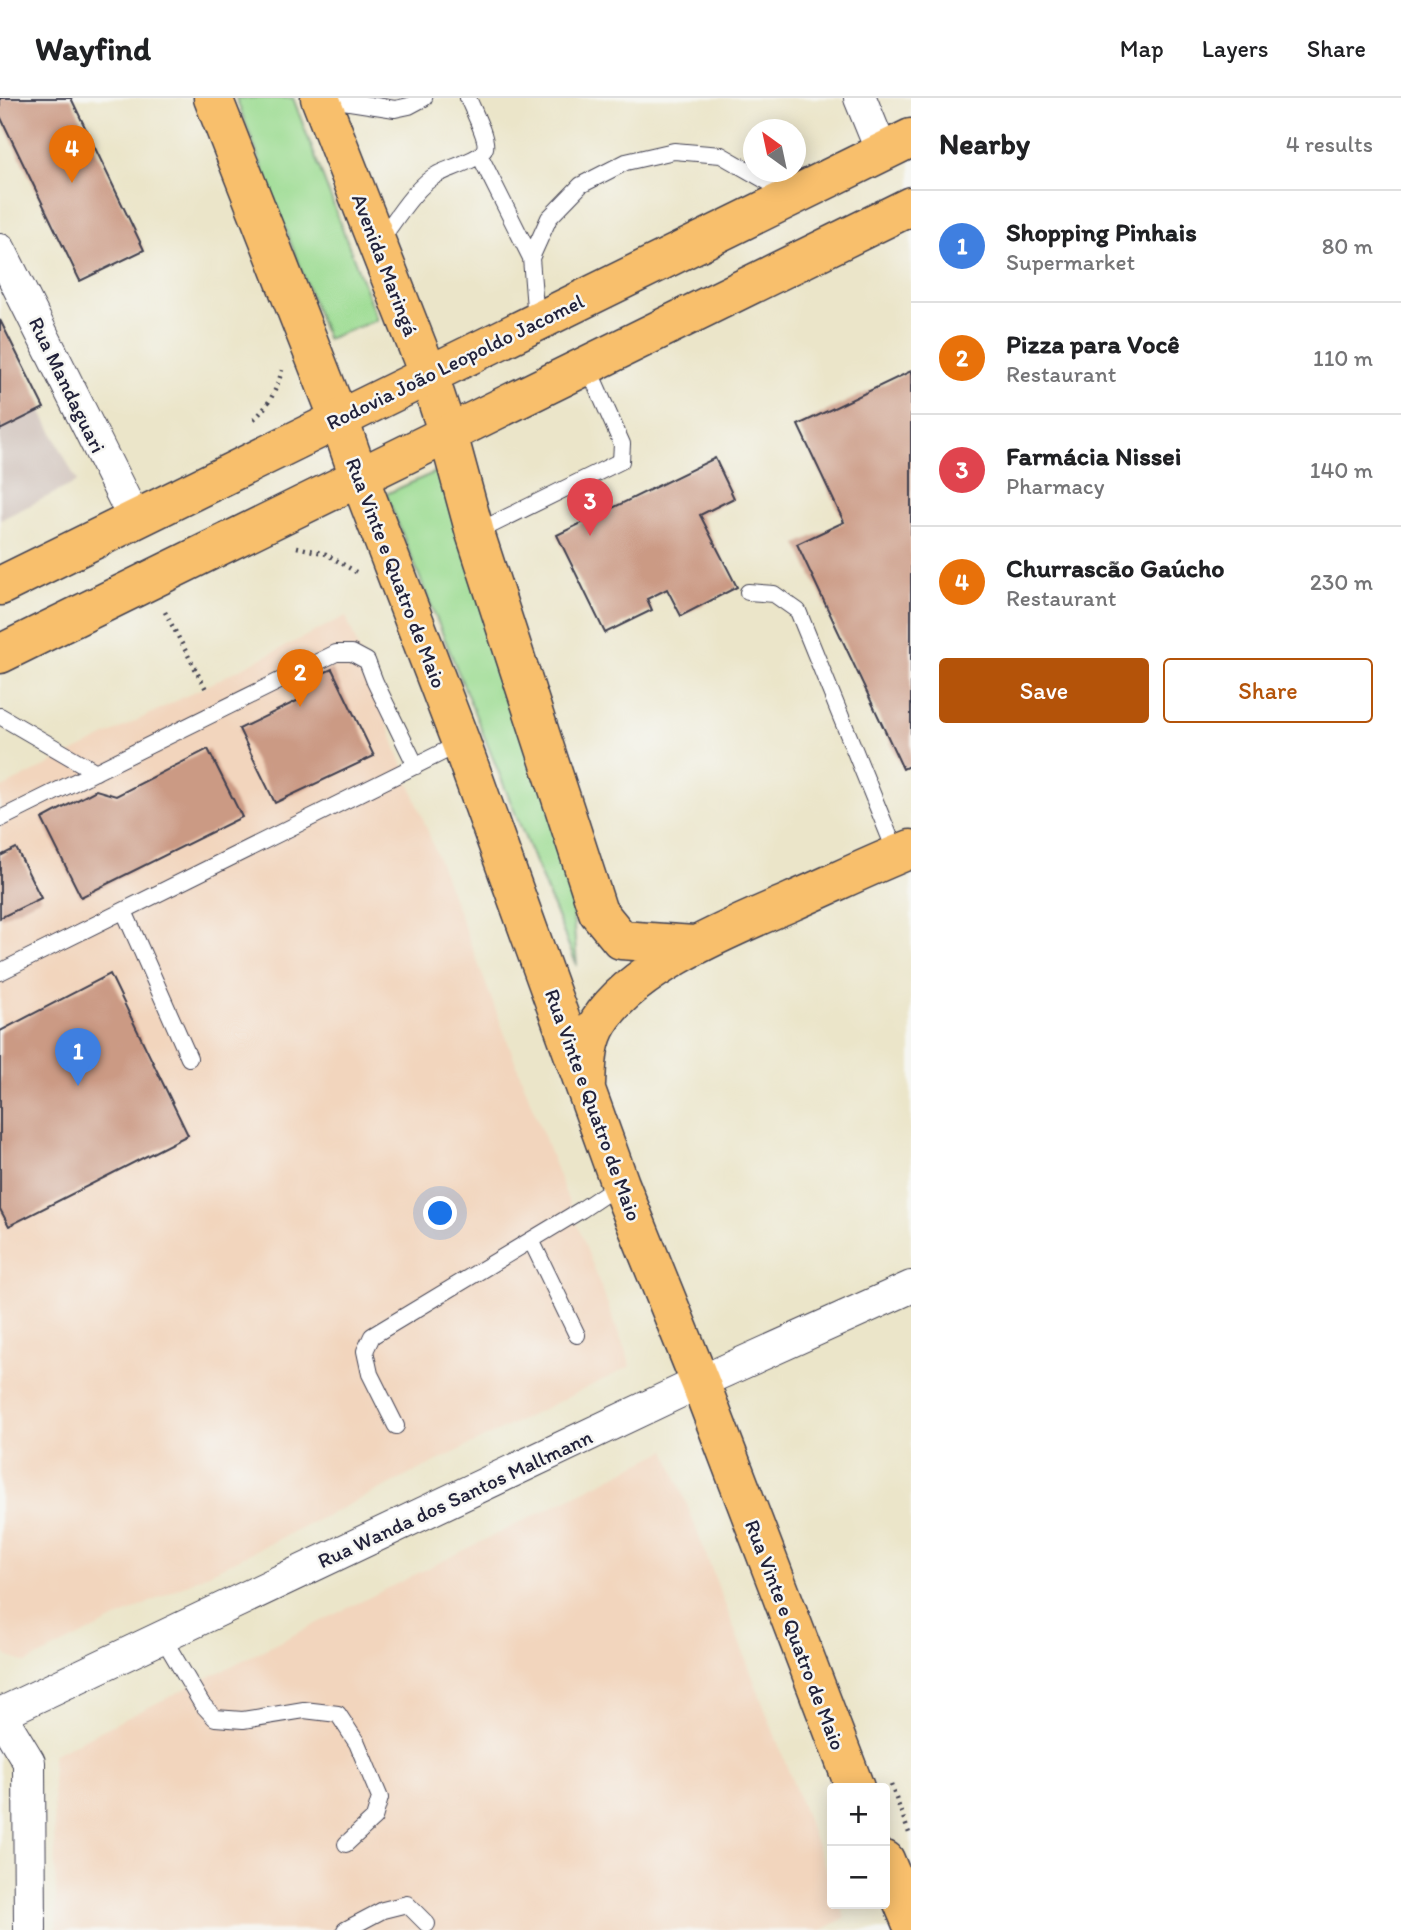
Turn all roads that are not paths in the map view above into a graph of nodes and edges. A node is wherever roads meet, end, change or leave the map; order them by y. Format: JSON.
{"nodes":[{"id":1,"x":213,"y":98,"type":"edge"},
{"id":2,"x":322,"y":98,"type":"edge"},
{"id":3,"x":424,"y":98,"type":"edge"},
{"id":4,"x":468,"y":98,"type":"edge"},
{"id":5,"x":860,"y":98,"type":"edge"},
{"id":6,"x":896,"y":145,"type":"edge"},
{"id":7,"x":480,"y":156,"type":"junction"},
{"id":8,"x":793,"y":196,"type":"junction"},
{"id":9,"x":911,"y":206,"type":"edge"},
{"id":10,"x":377,"y":244,"type":"junction"},
{"id":11,"x":0,"y":250,"type":"edge"},
{"id":12,"x":531,"y":258,"type":"junction"},
{"id":13,"x":537,"y":322,"type":"junction"},
{"id":14,"x":587,"y":365,"type":"junction"},
{"id":15,"x":429,"y":376,"type":"junction"},
{"id":16,"x":339,"y":419,"type":"junction"},
{"id":17,"x":448,"y":433,"type":"junction"},
{"id":18,"x":359,"y":477,"type":"junction"},
{"id":19,"x":135,"y":520,"type":"junction"},
{"id":20,"x":475,"y":533,"type":"junction"},
{"id":21,"x":0,"y":586,"type":"edge"},
{"id":22,"x":748,"y":592,"type":"dead end"},
{"id":23,"x":0,"y":654,"type":"edge"},
{"id":24,"x":0,"y":716,"type":"edge"},
{"id":25,"x":461,"y":743,"type":"junction"},
{"id":26,"x":416,"y":766,"type":"junction"},
{"id":27,"x":96,"y":772,"type":"junction"},
{"id":28,"x":0,"y":819,"type":"edge"},
{"id":29,"x":904,"y":852,"type":"edge"},
{"id":30,"x":124,"y":911,"type":"junction"},
{"id":31,"x":694,"y":945,"type":"junction"},
{"id":32,"x":0,"y":972,"type":"edge"},
{"id":33,"x":190,"y":1058,"type":"dead end"},
{"id":34,"x":585,"y":1090,"type":"junction"},
{"id":35,"x":620,"y":1184,"type":"junction"},
{"id":36,"x":531,"y":1240,"type":"junction"},
{"id":37,"x":911,"y":1287,"type":"edge"},
{"id":38,"x":577,"y":1335,"type":"dead end"},
{"id":39,"x":700,"y":1382,"type":"junction"},
{"id":40,"x":396,"y":1426,"type":"dead end"},
{"id":41,"x":163,"y":1638,"type":"junction"},
{"id":42,"x":0,"y":1714,"type":"edge"},
{"id":43,"x":853,"y":1783,"type":"edge"},
{"id":44,"x":346,"y":1844,"type":"dead end"},
{"id":45,"x":890,"y":1872,"type":"edge"},
{"id":46,"x":911,"y":1922,"type":"edge"},
{"id":47,"x":427,"y":1924,"type":"dead end"},
{"id":48,"x":30,"y":1930,"type":"edge"},
{"id":49,"x":345,"y":1930,"type":"edge"}],
"edges":[{"from":1,"to":16,"type":"main road"},
{"from":2,"to":3,"type":"lane"},
{"from":2,"to":10,"type":"main road","name":"Avenida Maringá"},
{"from":4,"to":7,"type":"lane"},
{"from":5,"to":6,"type":"street"},
{"from":6,"to":8,"type":"main road","name":"Rodovia João Leopoldo Jacomel"},
{"from":7,"to":10,"type":"lane"},
{"from":7,"to":12,"type":"lane"},
{"from":8,"to":12,"type":"lane"},
{"from":8,"to":13,"type":"main road","name":"Rodovia João Leopoldo Jacomel"},
{"from":9,"to":14,"type":"main road"},
{"from":10,"to":15,"type":"main road","name":"Avenida Maringá"},
{"from":11,"to":19,"type":"street","name":"Rua Mandaguari"},
{"from":12,"to":13,"type":"lane"},
{"from":13,"to":15,"type":"main road","name":"Rodovia João Leopoldo Jacomel"},
{"from":14,"to":17,"type":"main road"},
{"from":14,"to":20,"type":"lane"},
{"from":15,"to":16,"type":"main road","name":"Rodovia João Leopoldo Jacomel"},
{"from":15,"to":17,"type":"main road","name":"Avenida Maringá"},
{"from":16,"to":18,"type":"main road","name":"Rua Vinte e Quatro de Maio"},
{"from":16,"to":19,"type":"main road","name":"Rodovia João Leopoldo Jacomel"},
{"from":17,"to":18,"type":"main road"},
{"from":17,"to":20,"type":"main road"},
{"from":18,"to":23,"type":"main road"},
{"from":18,"to":25,"type":"main road","name":"Rua Vinte e Quatro de Maio"},
{"from":19,"to":21,"type":"main road","name":"Rodovia João Leopoldo Jacomel"},
{"from":20,"to":31,"type":"main road"},
{"from":22,"to":29,"type":"lane"},
{"from":24,"to":27,"type":"lane"},
{"from":25,"to":26,"type":"lane"},
{"from":25,"to":34,"type":"main road","name":"Rua Vinte e Quatro de Maio"},
{"from":26,"to":27,"type":"lane"},
{"from":26,"to":30,"type":"lane"},
{"from":27,"to":28,"type":"lane"},
{"from":29,"to":31,"type":"main road"},
{"from":30,"to":32,"type":"lane"},
{"from":30,"to":33,"type":"lane"},
{"from":31,"to":34,"type":"main road"},
{"from":34,"to":35,"type":"main road","name":"Rua Vinte e Quatro de Maio"},
{"from":35,"to":36,"type":"lane"},
{"from":35,"to":39,"type":"main road","name":"Rua Vinte e Quatro de Maio"},
{"from":36,"to":38,"type":"lane"},
{"from":36,"to":40,"type":"lane"},
{"from":37,"to":39,"type":"street","name":"Rua Wanda dos Santos Mallmann"},
{"from":39,"to":41,"type":"street","name":"Rua Wanda dos Santos Mallmann"},
{"from":39,"to":43,"type":"main road","name":"Rua Vinte e Quatro de Maio"},
{"from":41,"to":42,"type":"street","name":"Rua Wanda dos Santos Mallmann"},
{"from":41,"to":44,"type":"lane"},
{"from":42,"to":48,"type":"street"},
{"from":45,"to":46,"type":"main road"},
{"from":47,"to":49,"type":"lane"}]}
